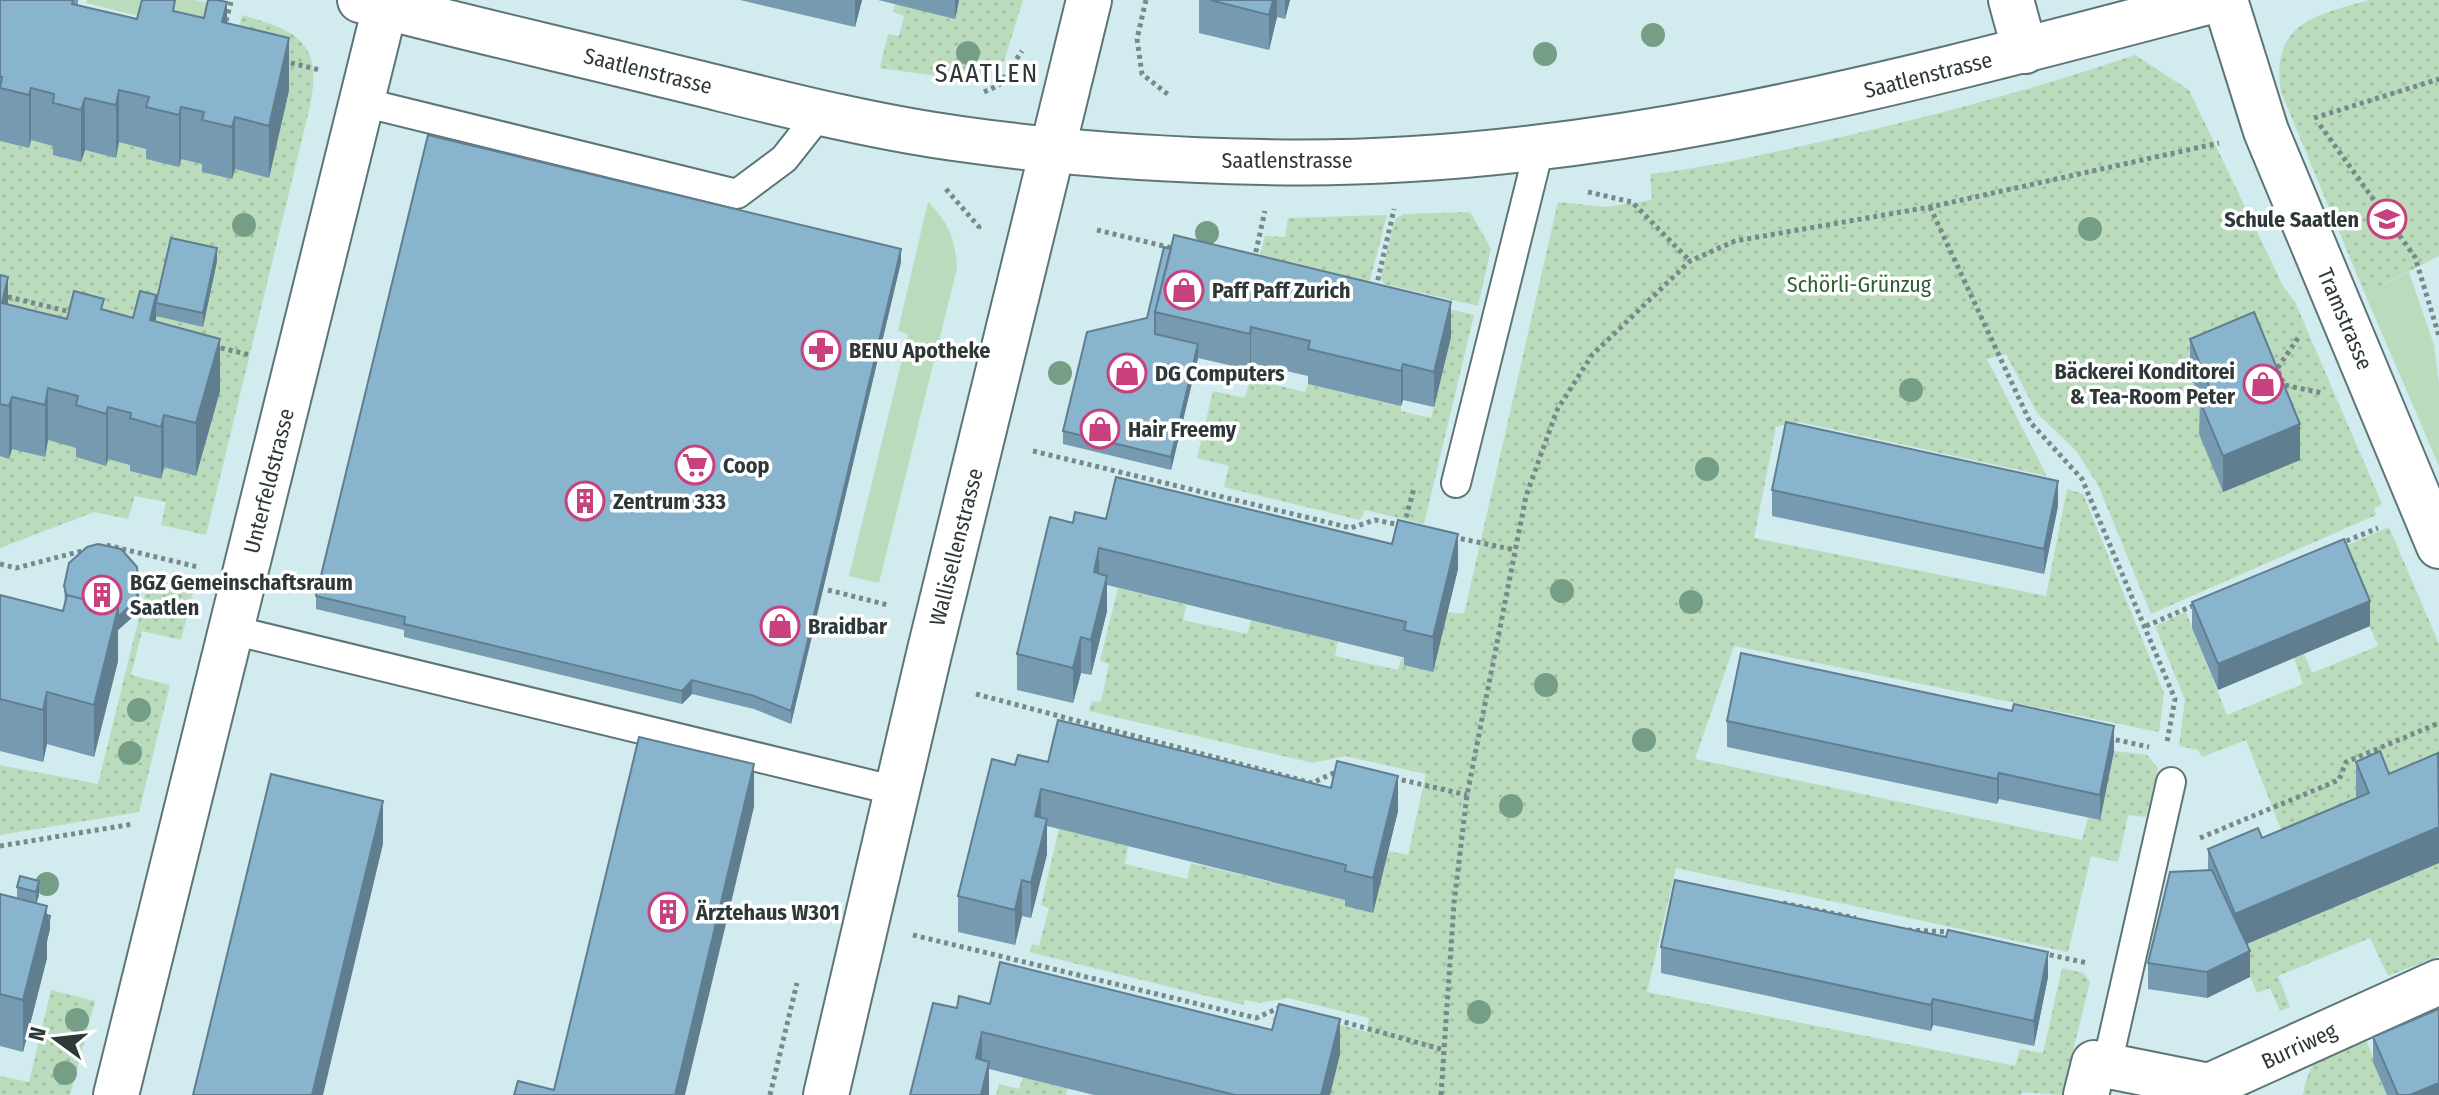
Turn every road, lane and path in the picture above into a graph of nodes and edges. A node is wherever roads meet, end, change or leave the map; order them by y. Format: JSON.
{"nodes":[{"id":1,"x":1089,"y":0,"type":"edge"},
{"id":2,"x":1146,"y":0,"type":"edge"},
{"id":3,"x":2011,"y":0,"type":"edge"},
{"id":4,"x":2215,"y":0,"type":"edge"},
{"id":5,"x":2225,"y":0,"type":"edge"},
{"id":6,"x":231,"y":2,"type":"dead end"},
{"id":7,"x":372,"y":3,"type":"edge"},
{"id":8,"x":223,"y":33,"type":"edge"},
{"id":9,"x":1024,"y":44,"type":"dead end"},
{"id":10,"x":2025,"y":51,"type":"junction"},
{"id":11,"x":280,"y":60,"type":"edge"},
{"id":12,"x":325,"y":71,"type":"dead end"},
{"id":13,"x":2439,"y":79,"type":"edge"},
{"id":14,"x":978,"y":95,"type":"dead end"},
{"id":15,"x":1170,"y":96,"type":"dead end"},
{"id":16,"x":362,"y":102,"type":"junction"},
{"id":17,"x":822,"y":111,"type":"junction"},
{"id":18,"x":2315,"y":117,"type":"junction"},
{"id":19,"x":2266,"y":131,"type":"junction"},
{"id":20,"x":1540,"y":145,"type":"junction"},
{"id":21,"x":1052,"y":148,"type":"junction"},
{"id":22,"x":1581,"y":190,"type":"dead end"},
{"id":23,"x":1395,"y":206,"type":"dead end"},
{"id":24,"x":1266,"y":207,"type":"dead end"},
{"id":25,"x":1930,"y":207,"type":"junction"},
{"id":26,"x":1097,"y":230,"type":"dead end"},
{"id":27,"x":1185,"y":252,"type":"edge"},
{"id":28,"x":1239,"y":259,"type":"edge"},
{"id":29,"x":1254,"y":261,"type":"junction"},
{"id":30,"x":1690,"y":261,"type":"junction"},
{"id":31,"x":1269,"y":265,"type":"edge"},
{"id":32,"x":1365,"y":287,"type":"edge"},
{"id":33,"x":1375,"y":288,"type":"junction"},
{"id":34,"x":1390,"y":291,"type":"edge"},
{"id":35,"x":0,"y":295,"type":"edge"},
{"id":36,"x":76,"y":313,"type":"edge"},
{"id":37,"x":2302,"y":331,"type":"dead end"},
{"id":38,"x":2439,"y":336,"type":"edge"},
{"id":39,"x":198,"y":342,"type":"edge"},
{"id":40,"x":258,"y":357,"type":"dead end"},
{"id":41,"x":2277,"y":369,"type":"junction"},
{"id":42,"x":2266,"y":375,"type":"edge"},
{"id":43,"x":2284,"y":385,"type":"junction"},
{"id":44,"x":2272,"y":391,"type":"edge"},
{"id":45,"x":2328,"y":395,"type":"dead end"},
{"id":46,"x":1033,"y":451,"type":"dead end"},
{"id":47,"x":1456,"y":483,"type":"dead end"},
{"id":48,"x":2379,"y":527,"type":"dead end"},
{"id":49,"x":1418,"y":529,"type":"edge"},
{"id":50,"x":1446,"y":535,"type":"edge"},
{"id":51,"x":2335,"y":546,"type":"edge"},
{"id":52,"x":2439,"y":546,"type":"edge"},
{"id":53,"x":1515,"y":550,"type":"junction"},
{"id":54,"x":0,"y":564,"type":"edge"},
{"id":55,"x":207,"y":569,"type":"dead end"},
{"id":56,"x":828,"y":590,"type":"dead end"},
{"id":57,"x":2204,"y":601,"type":"edge"},
{"id":58,"x":888,"y":605,"type":"dead end"},
{"id":59,"x":2146,"y":626,"type":"junction"},
{"id":60,"x":232,"y":630,"type":"junction"},
{"id":61,"x":976,"y":694,"type":"dead end"},
{"id":62,"x":2439,"y":723,"type":"edge"},
{"id":63,"x":2103,"y":737,"type":"edge"},
{"id":64,"x":1347,"y":767,"type":"edge"},
{"id":65,"x":1392,"y":778,"type":"edge"},
{"id":66,"x":2171,"y":782,"type":"dead end"},
{"id":67,"x":897,"y":791,"type":"junction"},
{"id":68,"x":1467,"y":795,"type":"junction"},
{"id":69,"x":147,"y":822,"type":"dead end"},
{"id":70,"x":0,"y":846,"type":"edge"},
{"id":71,"x":2155,"y":856,"type":"junction"},
{"id":72,"x":1773,"y":901,"type":"edge"},
{"id":73,"x":1861,"y":919,"type":"edge"},
{"id":74,"x":1906,"y":930,"type":"edge"},
{"id":75,"x":913,"y":935,"type":"dead end"},
{"id":76,"x":1965,"y":935,"type":"edge"},
{"id":77,"x":2036,"y":951,"type":"edge"},
{"id":78,"x":2439,"y":982,"type":"edge"},
{"id":79,"x":2126,"y":985,"type":"junction"},
{"id":80,"x":1285,"y":1006,"type":"edge"},
{"id":81,"x":1328,"y":1018,"type":"edge"},
{"id":82,"x":1444,"y":1050,"type":"junction"},
{"id":83,"x":2097,"y":1080,"type":"edge"},
{"id":84,"x":116,"y":1095,"type":"edge"},
{"id":85,"x":826,"y":1095,"type":"edge"},
{"id":86,"x":1441,"y":1095,"type":"edge"}],
"edges":[{"from":1,"to":21,"type":"street","name":"Wallisellenstrasse"},
{"from":2,"to":15,"type":"path"},
{"from":3,"to":10,"type":"street"},
{"from":4,"to":10,"type":"street","name":"Saatlenstrasse"},
{"from":5,"to":19,"type":"street","name":"Tramstrasse"},
{"from":6,"to":8,"type":"path"},
{"from":7,"to":16,"type":"street","name":"Unterfeldstrasse"},
{"from":7,"to":17,"type":"street","name":"Saatlenstrasse"},
{"from":9,"to":14,"type":"path"},
{"from":10,"to":20,"type":"street","name":"Saatlenstrasse"},
{"from":11,"to":12,"type":"path"},
{"from":13,"to":18,"type":"path"},
{"from":16,"to":17,"type":"lane"},
{"from":16,"to":60,"type":"street","name":"Unterfeldstrasse"},
{"from":17,"to":21,"type":"street","name":"Saatlenstrasse"},
{"from":18,"to":19,"type":"path"},
{"from":18,"to":38,"type":"path"},
{"from":19,"to":25,"type":"path"},
{"from":19,"to":52,"type":"street","name":"Tramstrasse"},
{"from":20,"to":21,"type":"street","name":"Saatlenstrasse"},
{"from":20,"to":47,"type":"lane"},
{"from":21,"to":67,"type":"street","name":"Wallisellenstrasse"},
{"from":22,"to":30,"type":"path"},
{"from":23,"to":33,"type":"path"},
{"from":24,"to":29,"type":"path"},
{"from":25,"to":30,"type":"path"},
{"from":25,"to":59,"type":"path"},
{"from":26,"to":27,"type":"path"},
{"from":28,"to":29,"type":"path"},
{"from":29,"to":31,"type":"path"},
{"from":30,"to":53,"type":"path"},
{"from":32,"to":33,"type":"path"},
{"from":33,"to":34,"type":"path"},
{"from":35,"to":36,"type":"path"},
{"from":37,"to":41,"type":"path"},
{"from":39,"to":40,"type":"path"},
{"from":41,"to":42,"type":"path"},
{"from":41,"to":43,"type":"path"},
{"from":43,"to":44,"type":"path"},
{"from":43,"to":45,"type":"path"},
{"from":46,"to":49,"type":"path"},
{"from":48,"to":51,"type":"path"},
{"from":50,"to":53,"type":"path"},
{"from":53,"to":68,"type":"path"},
{"from":54,"to":55,"type":"path"},
{"from":56,"to":58,"type":"path"},
{"from":57,"to":59,"type":"path"},
{"from":59,"to":63,"type":"path"},
{"from":60,"to":67,"type":"lane"},
{"from":60,"to":84,"type":"street","name":"Unterfeldstrasse"},
{"from":61,"to":64,"type":"path"},
{"from":62,"to":71,"type":"path"},
{"from":65,"to":68,"type":"path"},
{"from":66,"to":71,"type":"lane"},
{"from":67,"to":85,"type":"street","name":"Wallisellenstrasse"},
{"from":68,"to":82,"type":"path"},
{"from":69,"to":70,"type":"path"},
{"from":71,"to":79,"type":"lane"},
{"from":72,"to":73,"type":"path"},
{"from":74,"to":76,"type":"path"},
{"from":75,"to":80,"type":"path"},
{"from":77,"to":79,"type":"path"},
{"from":78,"to":83,"type":"street","name":"Burriweg"},
{"from":79,"to":83,"type":"lane"},
{"from":81,"to":82,"type":"path"},
{"from":82,"to":86,"type":"path"}]}
